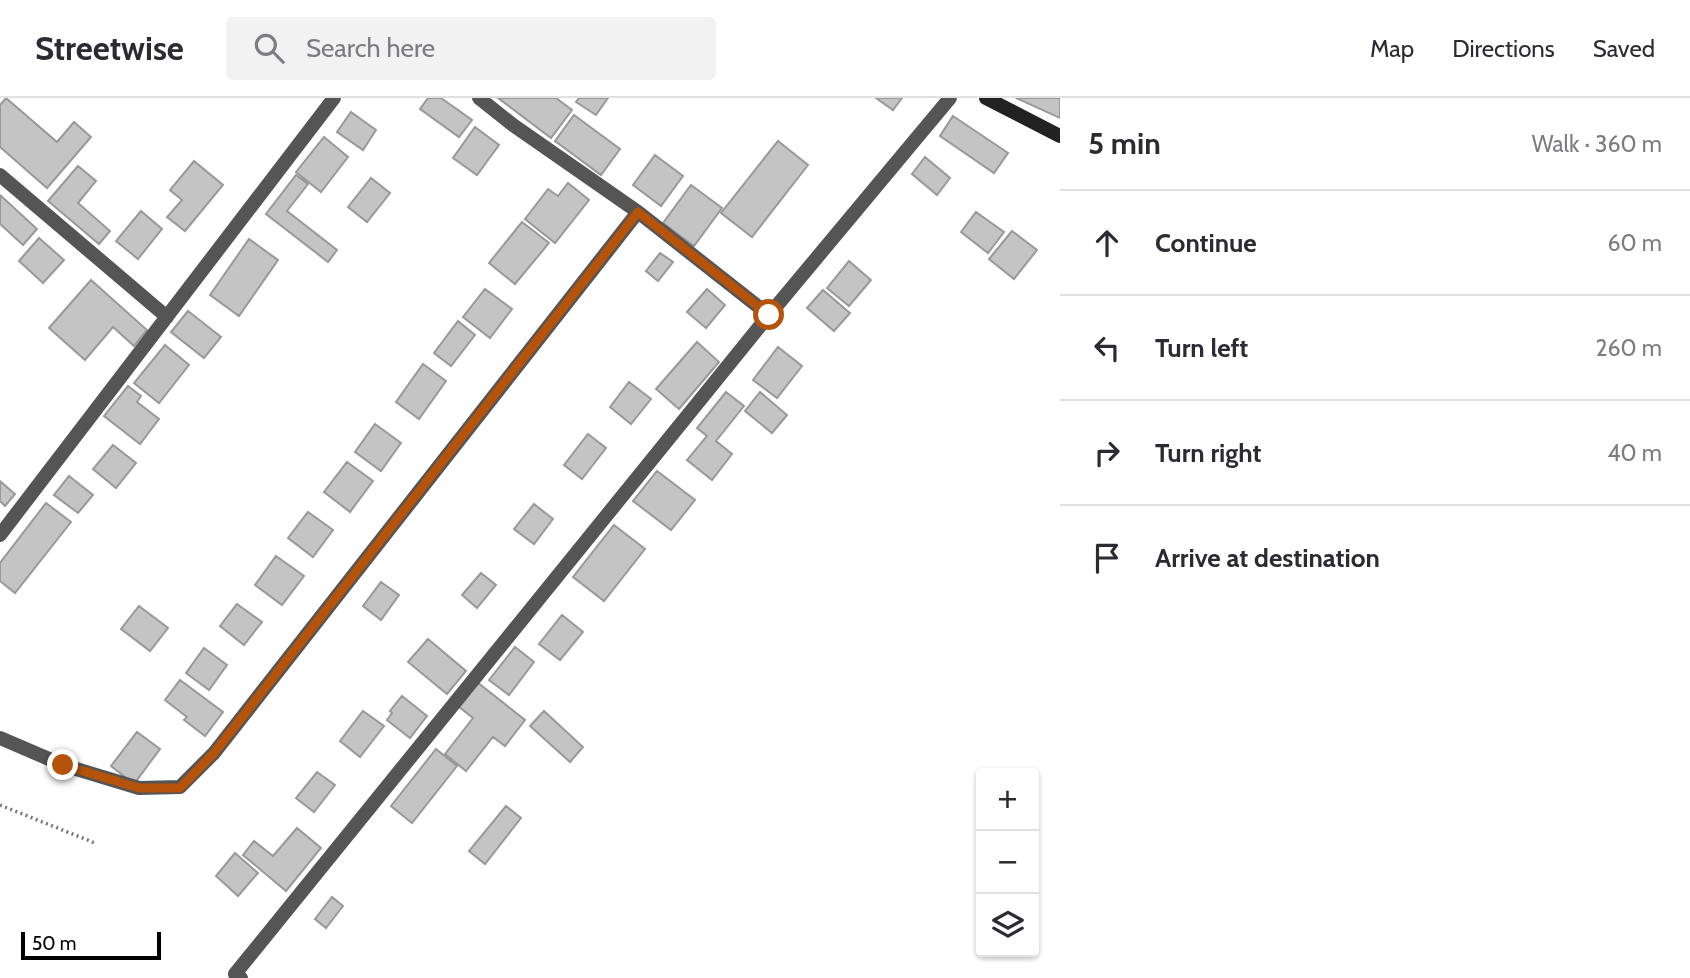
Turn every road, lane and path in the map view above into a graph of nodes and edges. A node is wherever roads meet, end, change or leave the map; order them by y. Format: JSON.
{"nodes":[{"id":1,"x":478,"y":98,"type":"edge"},
{"id":2,"x":950,"y":98,"type":"edge"},
{"id":3,"x":986,"y":98,"type":"edge"},
{"id":4,"x":329,"y":100,"type":"edge"},
{"id":5,"x":1060,"y":136,"type":"edge"},
{"id":6,"x":0,"y":175,"type":"edge"},
{"id":7,"x":638,"y":212,"type":"junction"},
{"id":8,"x":769,"y":315,"type":"junction"},
{"id":9,"x":167,"y":317,"type":"junction"},
{"id":10,"x":3,"y":527,"type":"edge"},
{"id":11,"x":0,"y":738,"type":"edge"},
{"id":12,"x":0,"y":805,"type":"edge"},
{"id":13,"x":95,"y":843,"type":"dead end"},
{"id":14,"x":241,"y":978,"type":"edge"}],
"edges":[{"from":1,"to":7,"type":"street"},
{"from":2,"to":8,"type":"street"},
{"from":3,"to":5,"type":"main road"},
{"from":4,"to":9,"type":"street"},
{"from":6,"to":9,"type":"street"},
{"from":7,"to":8,"type":"street"},
{"from":7,"to":11,"type":"street"},
{"from":8,"to":14,"type":"street"},
{"from":9,"to":10,"type":"street"},
{"from":12,"to":13,"type":"path"}]}
